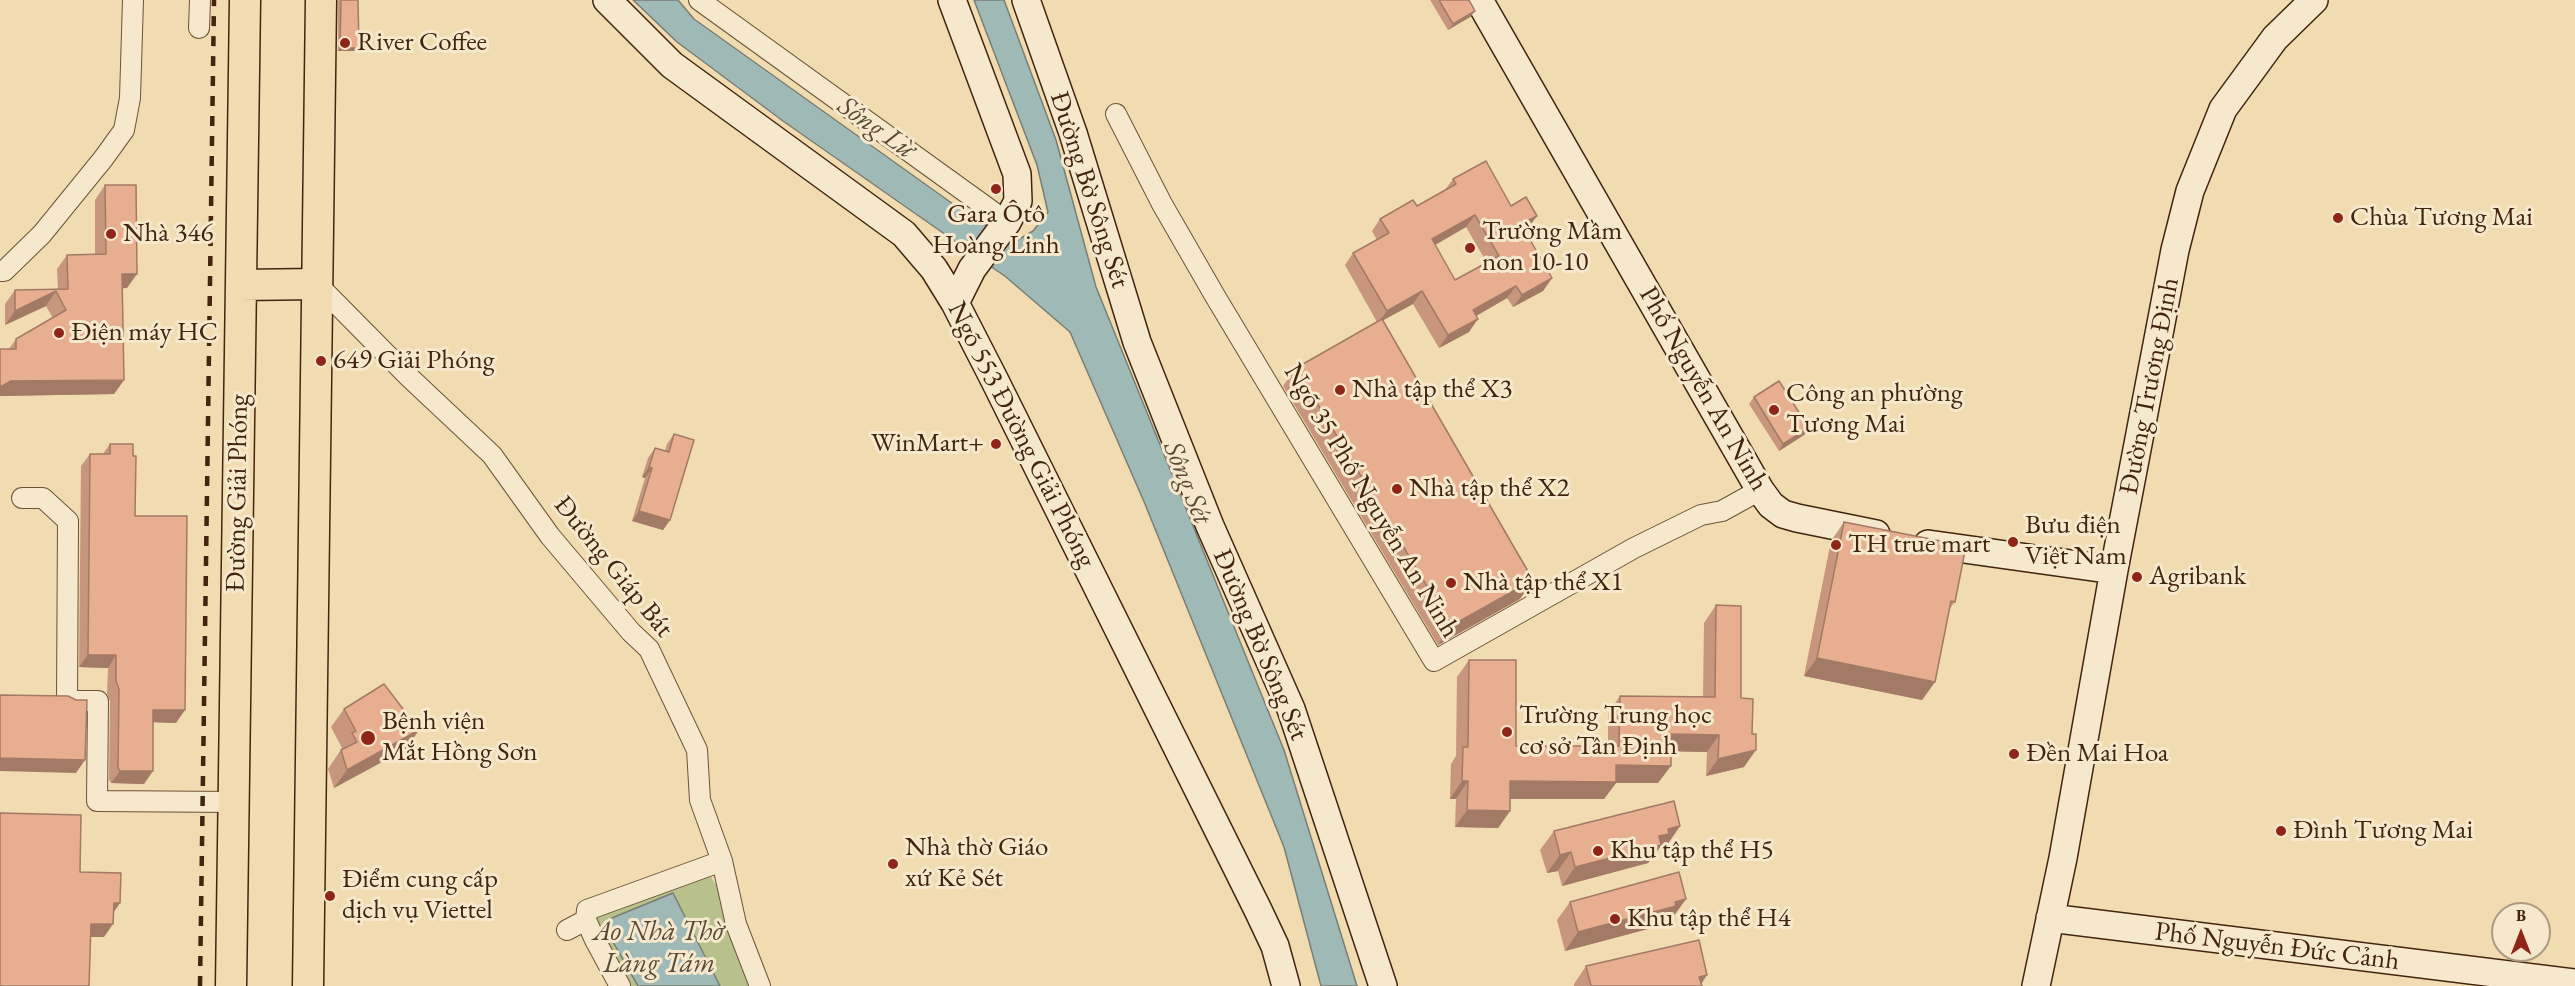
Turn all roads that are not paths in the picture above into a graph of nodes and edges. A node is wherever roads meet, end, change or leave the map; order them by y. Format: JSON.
{"nodes":[{"id":1,"x":133,"y":0,"type":"edge"},
{"id":2,"x":200,"y":0,"type":"edge"},
{"id":3,"x":245,"y":0,"type":"edge"},
{"id":4,"x":321,"y":0,"type":"edge"},
{"id":5,"x":607,"y":0,"type":"edge"},
{"id":6,"x":699,"y":0,"type":"edge"},
{"id":7,"x":952,"y":0,"type":"edge"},
{"id":8,"x":1026,"y":0,"type":"edge"},
{"id":9,"x":1479,"y":0,"type":"edge"},
{"id":10,"x":2314,"y":0,"type":"edge"},
{"id":11,"x":199,"y":28,"type":"dead end"},
{"id":12,"x":1116,"y":114,"type":"dead end"},
{"id":13,"x":1007,"y":222,"type":"junction"},
{"id":14,"x":1,"y":276,"type":"edge"},
{"id":15,"x":317,"y":284,"type":"junction"},
{"id":16,"x":241,"y":285,"type":"junction"},
{"id":17,"x":955,"y":303,"type":"junction"},
{"id":18,"x":1760,"y":490,"type":"junction"},
{"id":19,"x":22,"y":498,"type":"dead end"},
{"id":20,"x":2114,"y":570,"type":"junction"},
{"id":21,"x":234,"y":802,"type":"junction"},
{"id":22,"x":722,"y":861,"type":"junction"},
{"id":23,"x":2050,"y":918,"type":"junction"},
{"id":24,"x":586,"y":920,"type":"junction"},
{"id":25,"x":567,"y":930,"type":"dead end"},
{"id":26,"x":2575,"y":983,"type":"edge"},
{"id":27,"x":231,"y":986,"type":"edge"},
{"id":28,"x":308,"y":986,"type":"edge"},
{"id":29,"x":620,"y":986,"type":"edge"},
{"id":30,"x":760,"y":986,"type":"edge"},
{"id":31,"x":1286,"y":986,"type":"edge"},
{"id":32,"x":1383,"y":986,"type":"edge"},
{"id":33,"x":2036,"y":986,"type":"edge"}],
"edges":[{"from":1,"to":14,"type":"street"},
{"from":2,"to":11,"type":"street"},
{"from":3,"to":16,"type":"main road","name":"Đường Giải Phóng"},
{"from":4,"to":15,"type":"main road"},
{"from":5,"to":17,"type":"street","name":"Ngõ 553 Đường Giải Phóng"},
{"from":6,"to":13,"type":"street"},
{"from":7,"to":13,"type":"street"},
{"from":8,"to":32,"type":"street","name":"Đường Bờ Sông Sét"},
{"from":9,"to":18,"type":"street","name":"Phố Nguyễn An Ninh"},
{"from":10,"to":20,"type":"street","name":"Đường Trương Định"},
{"from":12,"to":18,"type":"street","name":"Ngõ 35 Phố Nguyễn An Ninh"},
{"from":13,"to":17,"type":"street"},
{"from":15,"to":16,"type":"main road"},
{"from":15,"to":22,"type":"street","name":"Đường Giáp Bát"},
{"from":15,"to":28,"type":"main road"},
{"from":16,"to":21,"type":"main road","name":"Đường Giải Phóng"},
{"from":17,"to":31,"type":"street","name":"Ngõ 553 Đường Giải Phóng"},
{"from":18,"to":20,"type":"street","name":"Phố Nguyễn An Ninh"},
{"from":19,"to":21,"type":"street"},
{"from":20,"to":23,"type":"street","name":"Đường Trương Định"},
{"from":21,"to":27,"type":"main road","name":"Đường Giải Phóng"},
{"from":22,"to":24,"type":"street"},
{"from":22,"to":30,"type":"street","name":"Đường Giáp Bát"},
{"from":23,"to":26,"type":"street","name":"Phố Nguyễn Đức Cảnh"},
{"from":23,"to":33,"type":"street","name":"Đường Trương Định"},
{"from":24,"to":25,"type":"street"},
{"from":24,"to":29,"type":"street"}]}
